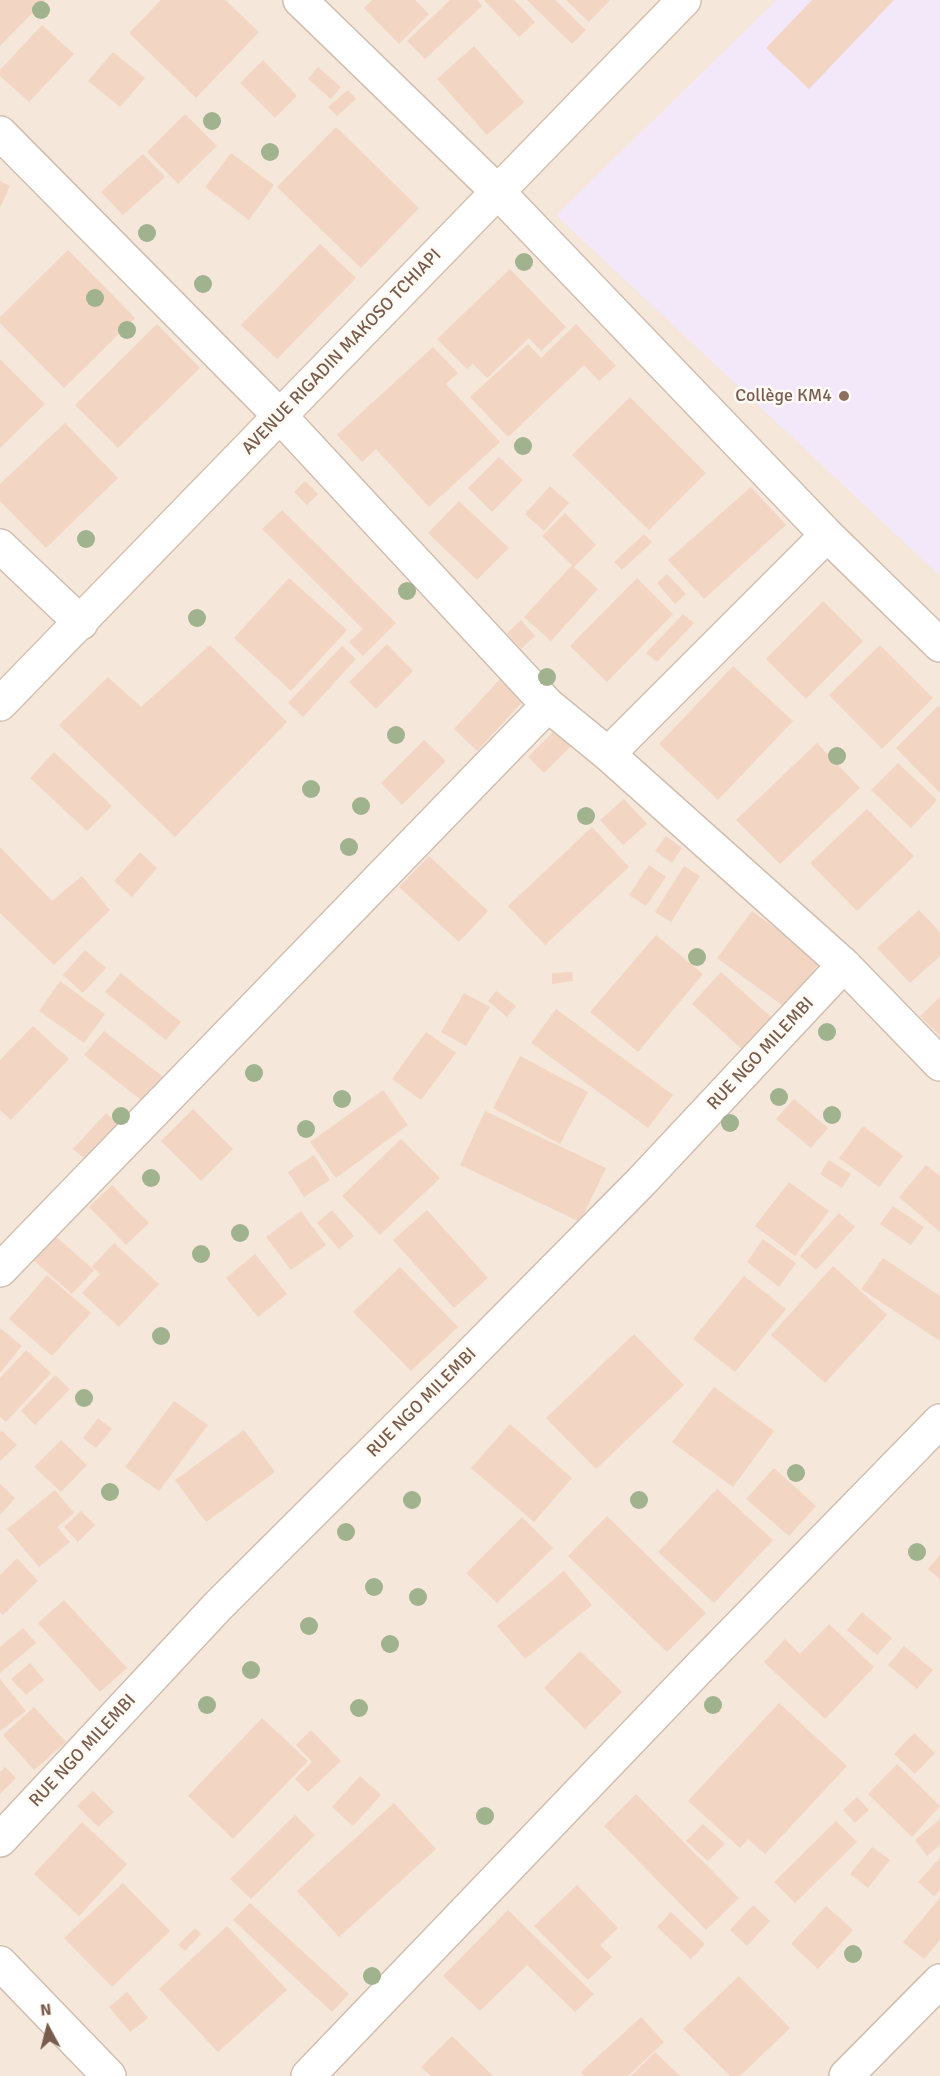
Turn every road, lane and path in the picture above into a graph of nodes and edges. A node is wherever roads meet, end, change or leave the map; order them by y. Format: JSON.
{"nodes":[{"id":1,"x":300,"y":0,"type":"edge"},
{"id":2,"x":684,"y":0,"type":"edge"},
{"id":3,"x":0,"y":133,"type":"edge"},
{"id":4,"x":498,"y":192,"type":"junction"},
{"id":5,"x":280,"y":416,"type":"junction"},
{"id":6,"x":827,"y":535,"type":"junction"},
{"id":7,"x":0,"y":546,"type":"edge"},
{"id":8,"x":81,"y":623,"type":"junction"},
{"id":9,"x":940,"y":645,"type":"edge"},
{"id":10,"x":0,"y":704,"type":"edge"},
{"id":11,"x":548,"y":705,"type":"junction"},
{"id":12,"x":608,"y":754,"type":"junction"},
{"id":13,"x":844,"y":965,"type":"junction"},
{"id":14,"x":940,"y":1064,"type":"edge"},
{"id":15,"x":0,"y":1270,"type":"edge"},
{"id":16,"x":940,"y":1421,"type":"edge"},
{"id":17,"x":0,"y":1840,"type":"edge"},
{"id":18,"x":0,"y":1963,"type":"edge"},
{"id":19,"x":940,"y":1981,"type":"edge"},
{"id":20,"x":109,"y":2076,"type":"edge"},
{"id":21,"x":308,"y":2076,"type":"edge"},
{"id":22,"x":846,"y":2076,"type":"edge"}],
"edges":[{"from":1,"to":4,"type":"street"},
{"from":2,"to":4,"type":"street","name":"AVENUE RIGADIN MAKOSO TCHIAPI"},
{"from":3,"to":5,"type":"street"},
{"from":4,"to":5,"type":"street","name":"AVENUE RIGADIN MAKOSO TCHIAPI"},
{"from":4,"to":6,"type":"street"},
{"from":5,"to":8,"type":"street","name":"AVENUE RIGADIN MAKOSO TCHIAPI"},
{"from":5,"to":11,"type":"street"},
{"from":6,"to":9,"type":"street"},
{"from":6,"to":12,"type":"street"},
{"from":7,"to":8,"type":"street"},
{"from":8,"to":10,"type":"street","name":"AVENUE RIGADIN MAKOSO TCHIAPI"},
{"from":11,"to":12,"type":"street"},
{"from":11,"to":15,"type":"street"},
{"from":12,"to":13,"type":"street"},
{"from":13,"to":14,"type":"street"},
{"from":13,"to":17,"type":"street","name":"RUE NGO MILEMBI"},
{"from":16,"to":21,"type":"street"},
{"from":18,"to":20,"type":"street"},
{"from":19,"to":22,"type":"street"}]}
